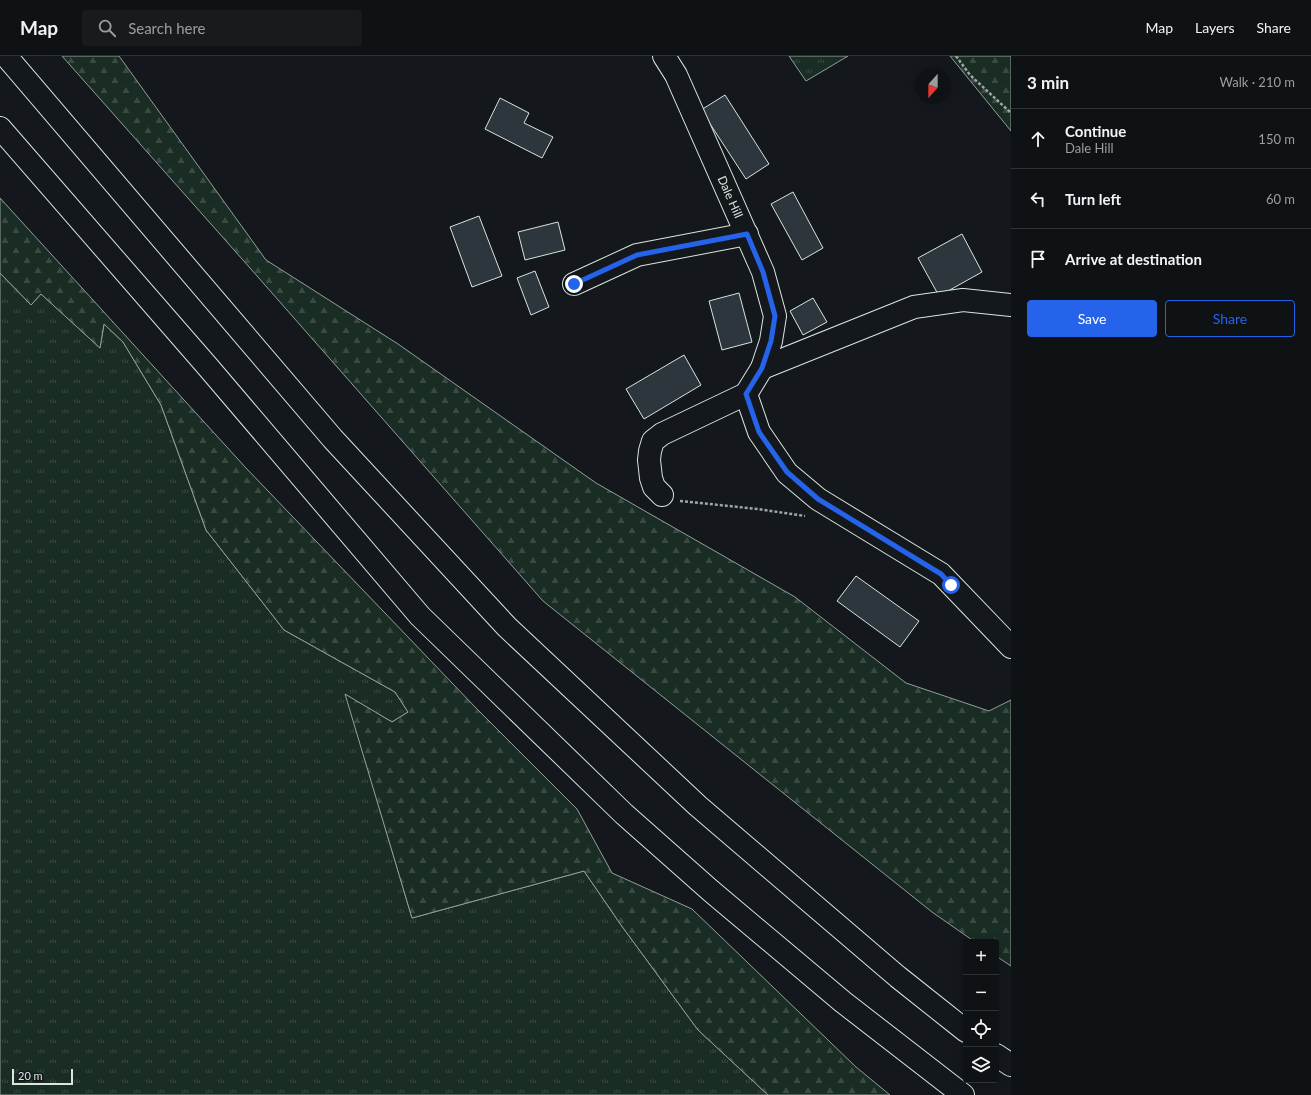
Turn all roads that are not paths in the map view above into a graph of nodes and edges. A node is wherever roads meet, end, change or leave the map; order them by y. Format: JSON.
{"nodes":[{"id":1,"x":6,"y":56,"type":"edge"},
{"id":2,"x":664,"y":56,"type":"edge"},
{"id":3,"x":0,"y":128,"type":"edge"},
{"id":4,"x":747,"y":234,"type":"junction"},
{"id":5,"x":574,"y":284,"type":"dead end"},
{"id":6,"x":1011,"y":305,"type":"edge"},
{"id":7,"x":762,"y":368,"type":"junction"},
{"id":8,"x":746,"y":394,"type":"junction"},
{"id":9,"x":662,"y":495,"type":"road end"},
{"id":10,"x":1011,"y":647,"type":"edge"},
{"id":11,"x":963,"y":1029,"type":"edge"},
{"id":12,"x":999,"y":1057,"type":"edge"},
{"id":13,"x":1011,"y":1065,"type":"edge"},
{"id":14,"x":963,"y":1095,"type":"edge"}],
"edges":[{"from":1,"to":11,"type":"main road"},
{"from":2,"to":4,"type":"main road","name":"Dale Hill"},
{"from":3,"to":14,"type":"main road"},
{"from":4,"to":5,"type":"main road"},
{"from":4,"to":7,"type":"main road","name":"Dale Hill"},
{"from":6,"to":7,"type":"main road"},
{"from":7,"to":8,"type":"main road","name":"Dale Hill"},
{"from":8,"to":9,"type":"main road"},
{"from":8,"to":10,"type":"main road"},
{"from":12,"to":13,"type":"main road"}]}
